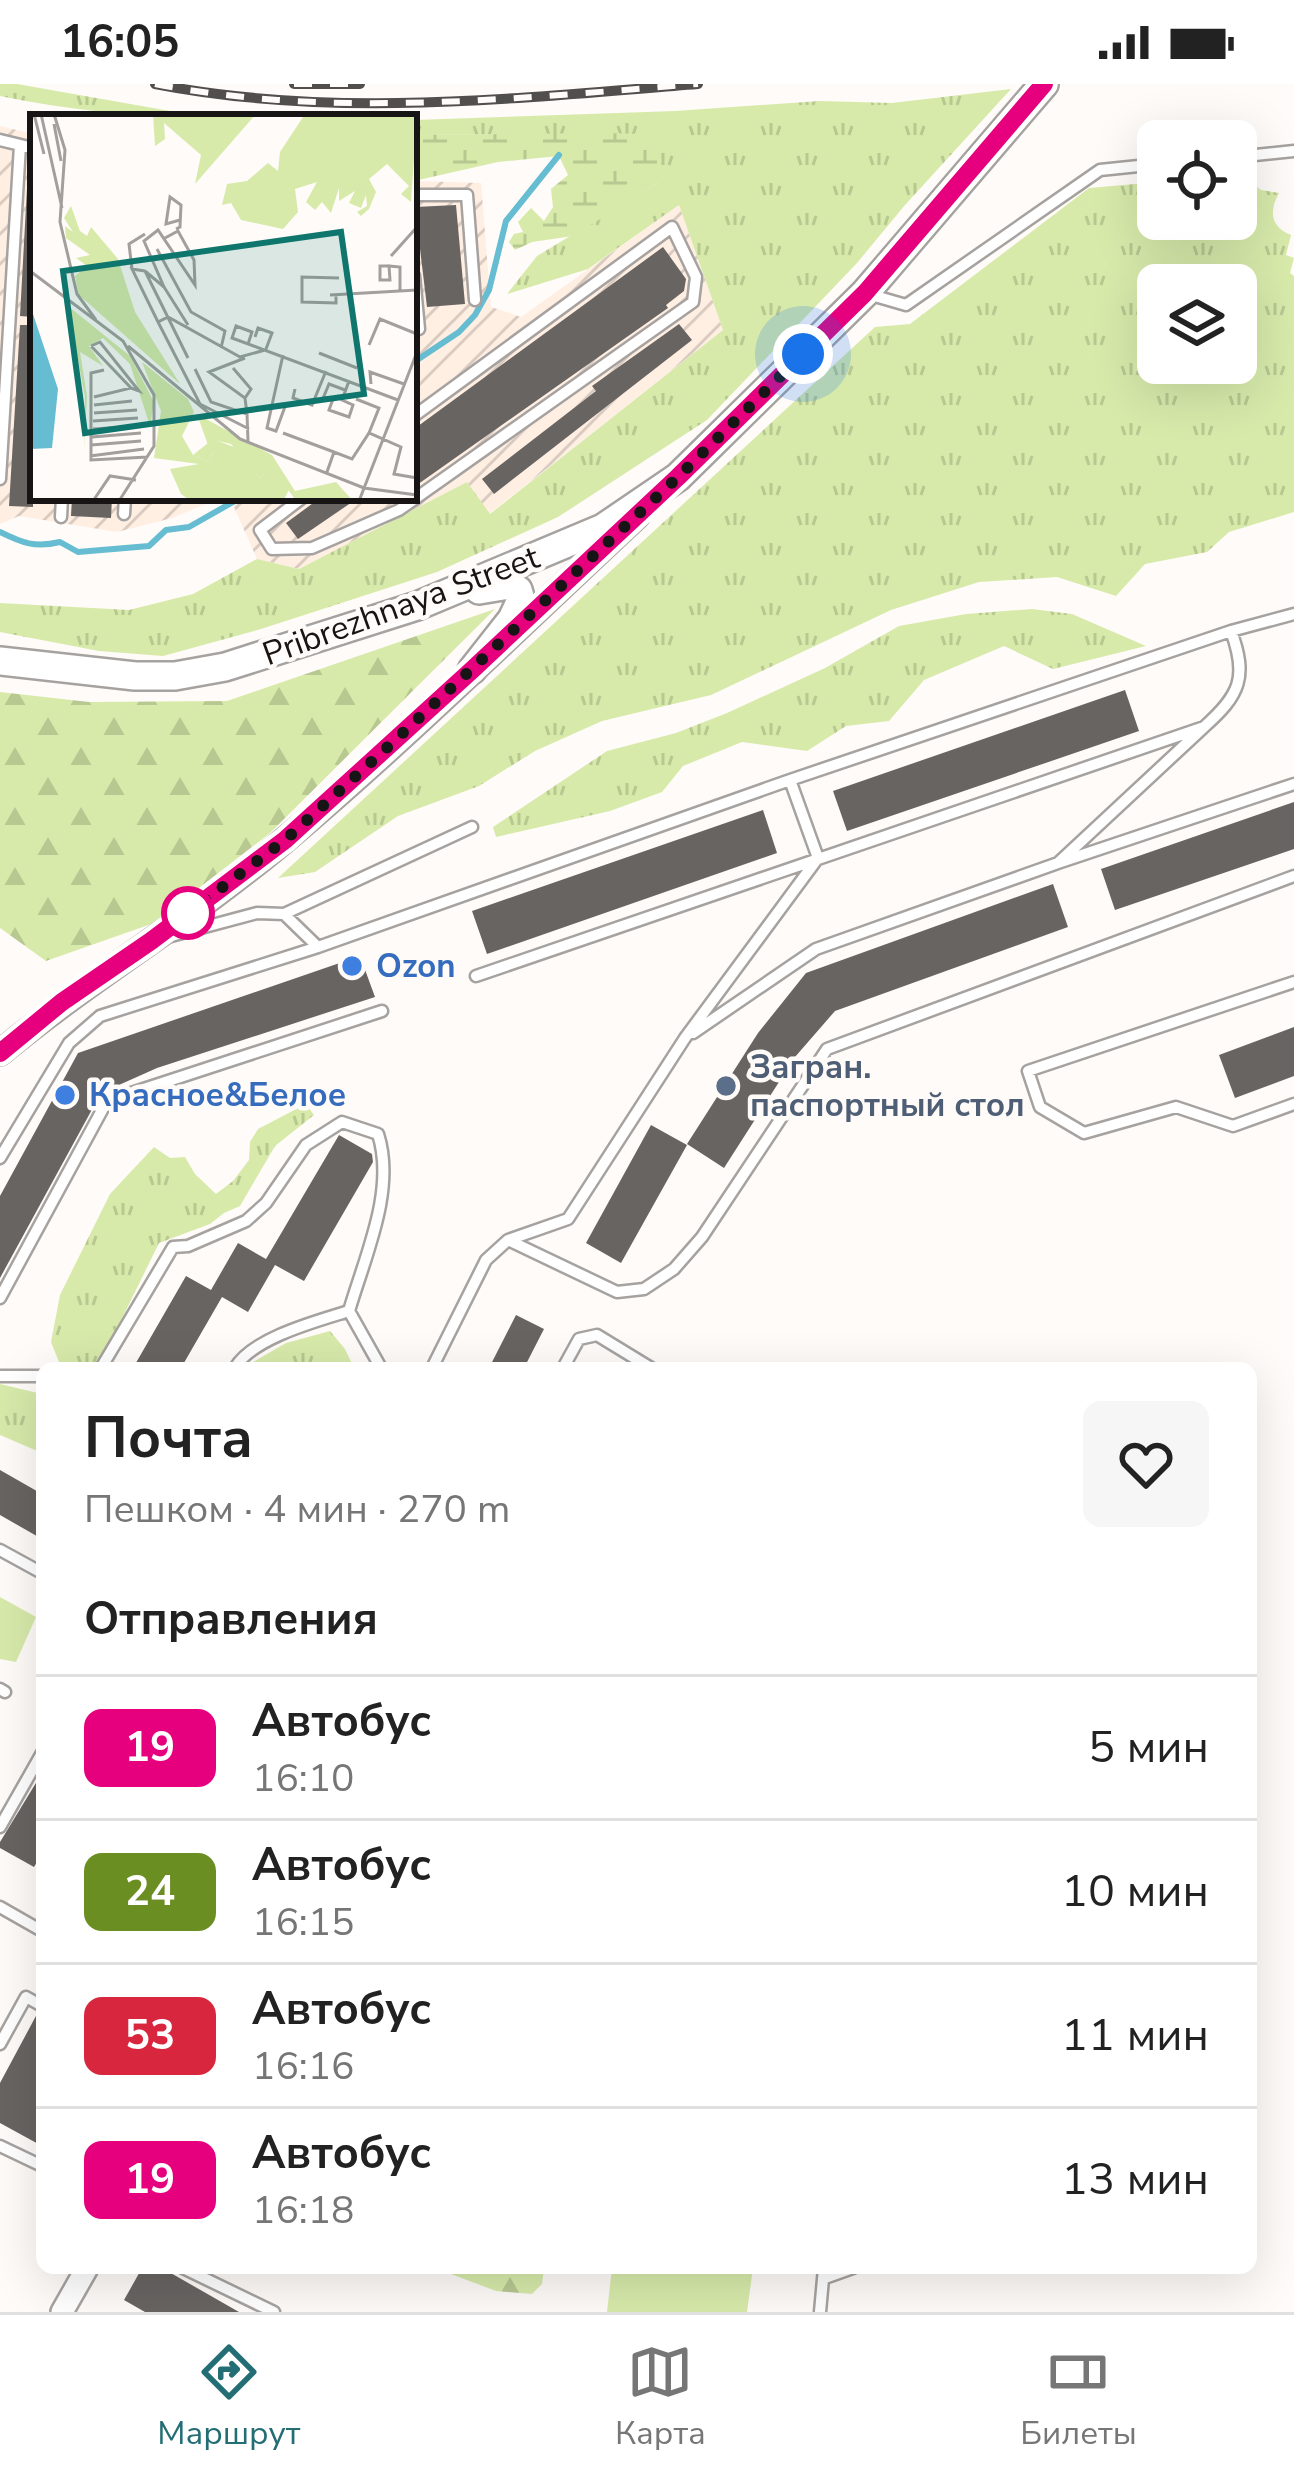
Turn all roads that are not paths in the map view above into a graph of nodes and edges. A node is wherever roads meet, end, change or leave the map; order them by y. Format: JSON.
{"nodes":[{"id":1,"x":1044,"y":84,"type":"edge"},
{"id":2,"x":0,"y":140,"type":"edge"},
{"id":3,"x":27,"y":147,"type":"edge"},
{"id":4,"x":1294,"y":151,"type":"edge"},
{"id":5,"x":1257,"y":155,"type":"edge"},
{"id":6,"x":1137,"y":166,"type":"edge"},
{"id":7,"x":417,"y":195,"type":"edge"},
{"id":8,"x":865,"y":293,"type":"junction"},
{"id":9,"x":475,"y":300,"type":"dead end"},
{"id":10,"x":417,"y":308,"type":"edge"},
{"id":11,"x":419,"y":329,"type":"dead end"},
{"id":12,"x":417,"y":414,"type":"edge"},
{"id":13,"x":678,"y":477,"type":"junction"},
{"id":14,"x":0,"y":479,"type":"edge"},
{"id":15,"x":417,"y":497,"type":"edge"},
{"id":16,"x":62,"y":501,"type":"edge"},
{"id":17,"x":125,"y":501,"type":"edge"},
{"id":18,"x":298,"y":501,"type":"edge"},
{"id":19,"x":412,"y":501,"type":"edge"},
{"id":20,"x":124,"y":514,"type":"dead end"},
{"id":21,"x":62,"y":517,"type":"dead end"},
{"id":22,"x":417,"y":606,"type":"junction"},
{"id":23,"x":1294,"y":614,"type":"edge"},
{"id":24,"x":1231,"y":631,"type":"junction"},
{"id":25,"x":0,"y":661,"type":"edge"},
{"id":26,"x":472,"y":670,"type":"junction"},
{"id":27,"x":1204,"y":727,"type":"junction"},
{"id":28,"x":790,"y":780,"type":"junction"},
{"id":29,"x":1294,"y":784,"type":"edge"},
{"id":30,"x":472,"y":827,"type":"dead end"},
{"id":31,"x":818,"y":858,"type":"junction"},
{"id":32,"x":1058,"y":863,"type":"junction"},
{"id":33,"x":1294,"y":876,"type":"edge"},
{"id":34,"x":284,"y":914,"type":"junction"},
{"id":35,"x":151,"y":941,"type":"junction"},
{"id":36,"x":318,"y":947,"type":"junction"},
{"id":37,"x":476,"y":976,"type":"dead end"},
{"id":38,"x":1294,"y":982,"type":"edge"},
{"id":39,"x":382,"y":1011,"type":"dead end"},
{"id":40,"x":686,"y":1038,"type":"junction"},
{"id":41,"x":0,"y":1053,"type":"edge"},
{"id":42,"x":34,"y":1101,"type":"junction"},
{"id":43,"x":1294,"y":1104,"type":"edge"},
{"id":44,"x":47,"y":1108,"type":"dead end"},
{"id":45,"x":0,"y":1158,"type":"edge"},
{"id":46,"x":508,"y":1240,"type":"junction"},
{"id":47,"x":0,"y":1298,"type":"edge"},
{"id":48,"x":349,"y":1311,"type":"junction"},
{"id":49,"x":105,"y":1362,"type":"edge"},
{"id":50,"x":239,"y":1362,"type":"edge"},
{"id":51,"x":378,"y":1362,"type":"edge"},
{"id":52,"x":435,"y":1362,"type":"edge"},
{"id":53,"x":566,"y":1362,"type":"edge"},
{"id":54,"x":640,"y":1362,"type":"edge"},
{"id":55,"x":0,"y":1376,"type":"edge"},
{"id":56,"x":36,"y":1376,"type":"edge"},
{"id":57,"x":0,"y":1550,"type":"edge"},
{"id":58,"x":36,"y":1570,"type":"edge"},
{"id":59,"x":36,"y":1764,"type":"edge"},
{"id":60,"x":0,"y":1827,"type":"edge"},
{"id":61,"x":0,"y":1907,"type":"edge"},
{"id":62,"x":36,"y":1928,"type":"edge"},
{"id":63,"x":36,"y":2003,"type":"edge"},
{"id":64,"x":0,"y":2044,"type":"edge"},
{"id":65,"x":0,"y":2146,"type":"edge"},
{"id":66,"x":36,"y":2163,"type":"edge"},
{"id":67,"x":84,"y":2274,"type":"edge"},
{"id":68,"x":194,"y":2274,"type":"edge"},
{"id":69,"x":215,"y":2274,"type":"edge"},
{"id":70,"x":824,"y":2274,"type":"edge"},
{"id":71,"x":210,"y":2282,"type":"junction"},
{"id":72,"x":62,"y":2312,"type":"edge"},
{"id":73,"x":274,"y":2312,"type":"edge"},
{"id":74,"x":820,"y":2312,"type":"edge"}],
"edges":[{"from":1,"to":8,"type":"main road","name":"Pribrezhnaya Street"},
{"from":2,"to":3,"type":"lane"},
{"from":3,"to":14,"type":"lane"},
{"from":4,"to":5,"type":"lane"},
{"from":6,"to":8,"type":"lane"},
{"from":7,"to":9,"type":"lane"},
{"from":8,"to":13,"type":"main road","name":"Pribrezhnaya Street"},
{"from":10,"to":11,"type":"lane"},
{"from":12,"to":15,"type":"lane"},
{"from":13,"to":22,"type":"main road","name":"Pribrezhnaya Street"},
{"from":13,"to":26,"type":"street"},
{"from":16,"to":21,"type":"lane"},
{"from":17,"to":20,"type":"lane"},
{"from":18,"to":19,"type":"lane"},
{"from":22,"to":25,"type":"main road","name":"Pribrezhnaya Street"},
{"from":22,"to":26,"type":"main road"},
{"from":23,"to":24,"type":"lane"},
{"from":24,"to":27,"type":"lane"},
{"from":24,"to":28,"type":"lane"},
{"from":26,"to":35,"type":"street"},
{"from":27,"to":31,"type":"lane"},
{"from":27,"to":32,"type":"lane"},
{"from":28,"to":31,"type":"lane"},
{"from":28,"to":36,"type":"lane"},
{"from":29,"to":32,"type":"lane"},
{"from":30,"to":34,"type":"lane"},
{"from":31,"to":37,"type":"lane"},
{"from":31,"to":40,"type":"lane"},
{"from":32,"to":40,"type":"lane"},
{"from":33,"to":46,"type":"lane"},
{"from":34,"to":35,"type":"lane"},
{"from":34,"to":36,"type":"lane"},
{"from":35,"to":41,"type":"street"},
{"from":36,"to":42,"type":"lane"},
{"from":38,"to":43,"type":"lane"},
{"from":39,"to":47,"type":"lane"},
{"from":40,"to":46,"type":"lane"},
{"from":42,"to":44,"type":"lane"},
{"from":42,"to":45,"type":"lane"},
{"from":46,"to":52,"type":"lane"},
{"from":48,"to":49,"type":"lane"},
{"from":48,"to":50,"type":"lane"},
{"from":48,"to":51,"type":"lane"},
{"from":53,"to":54,"type":"lane"},
{"from":55,"to":56,"type":"lane"},
{"from":57,"to":58,"type":"lane"},
{"from":59,"to":60,"type":"lane"},
{"from":61,"to":62,"type":"lane"},
{"from":63,"to":64,"type":"lane"},
{"from":65,"to":66,"type":"lane"},
{"from":67,"to":72,"type":"street"},
{"from":68,"to":71,"type":"lane"},
{"from":69,"to":71,"type":"lane"},
{"from":70,"to":74,"type":"lane"},
{"from":71,"to":73,"type":"lane"}]}
